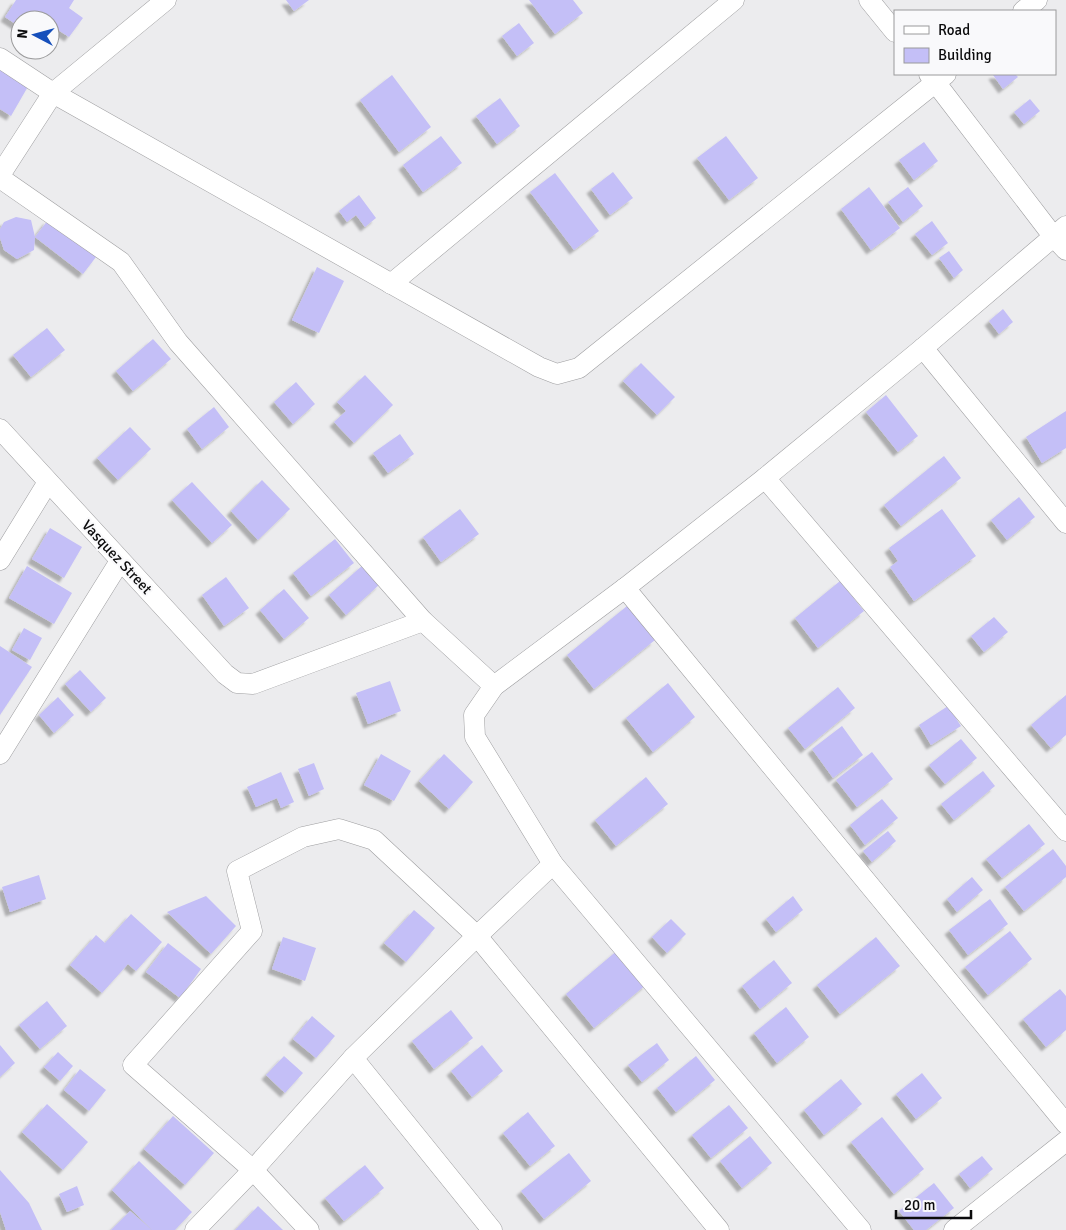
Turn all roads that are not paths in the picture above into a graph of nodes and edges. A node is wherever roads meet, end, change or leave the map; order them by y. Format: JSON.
{"nodes":[{"id":1,"x":166,"y":0,"type":"edge"},
{"id":2,"x":734,"y":0,"type":"edge"},
{"id":3,"x":869,"y":0,"type":"edge"},
{"id":4,"x":1037,"y":0,"type":"edge"},
{"id":5,"x":1024,"y":10,"type":"edge"},
{"id":6,"x":894,"y":31,"type":"edge"},
{"id":7,"x":0,"y":58,"type":"edge"},
{"id":8,"x":937,"y":77,"type":"edge"},
{"id":9,"x":53,"y":93,"type":"junction"},
{"id":10,"x":0,"y":176,"type":"edge"},
{"id":11,"x":1062,"y":237,"type":"edge"},
{"id":12,"x":391,"y":284,"type":"junction"},
{"id":13,"x":923,"y":348,"type":"junction"},
{"id":14,"x":0,"y":429,"type":"edge"},
{"id":15,"x":765,"y":478,"type":"junction"},
{"id":16,"x":48,"y":482,"type":"junction"},
{"id":17,"x":1066,"y":523,"type":"edge"},
{"id":18,"x":0,"y":560,"type":"edge"},
{"id":19,"x":120,"y":561,"type":"junction"},
{"id":20,"x":625,"y":588,"type":"junction"},
{"id":21,"x":423,"y":621,"type":"junction"},
{"id":22,"x":494,"y":686,"type":"junction"},
{"id":23,"x":0,"y":754,"type":"edge"},
{"id":24,"x":1066,"y":831,"type":"edge"},
{"id":25,"x":553,"y":864,"type":"junction"},
{"id":26,"x":477,"y":936,"type":"junction"},
{"id":27,"x":353,"y":1058,"type":"junction"},
{"id":28,"x":1066,"y":1124,"type":"edge"},
{"id":29,"x":1066,"y":1141,"type":"edge"},
{"id":30,"x":253,"y":1170,"type":"junction"},
{"id":31,"x":195,"y":1230,"type":"edge"},
{"id":32,"x":309,"y":1230,"type":"edge"},
{"id":33,"x":492,"y":1230,"type":"edge"},
{"id":34,"x":719,"y":1230,"type":"edge"},
{"id":35,"x":861,"y":1230,"type":"edge"},
{"id":36,"x":954,"y":1230,"type":"edge"}],
"edges":[{"from":1,"to":9,"type":"street"},
{"from":2,"to":12,"type":"street"},
{"from":3,"to":6,"type":"street"},
{"from":4,"to":5,"type":"street"},
{"from":7,"to":9,"type":"street"},
{"from":8,"to":11,"type":"street"},
{"from":8,"to":12,"type":"street"},
{"from":9,"to":10,"type":"street"},
{"from":9,"to":12,"type":"street"},
{"from":10,"to":21,"type":"street"},
{"from":11,"to":13,"type":"street"},
{"from":13,"to":15,"type":"street"},
{"from":13,"to":17,"type":"street"},
{"from":14,"to":16,"type":"street","name":"Vasquez Street"},
{"from":15,"to":20,"type":"street"},
{"from":15,"to":24,"type":"street"},
{"from":16,"to":18,"type":"street"},
{"from":16,"to":19,"type":"street","name":"Vasquez Street"},
{"from":19,"to":21,"type":"street","name":"Vasquez Street"},
{"from":19,"to":23,"type":"street"},
{"from":20,"to":22,"type":"street"},
{"from":20,"to":28,"type":"street"},
{"from":21,"to":22,"type":"street"},
{"from":22,"to":25,"type":"street"},
{"from":25,"to":26,"type":"street"},
{"from":25,"to":35,"type":"street"},
{"from":26,"to":27,"type":"street"},
{"from":26,"to":30,"type":"street"},
{"from":26,"to":34,"type":"street"},
{"from":27,"to":30,"type":"street"},
{"from":27,"to":33,"type":"street"},
{"from":29,"to":36,"type":"street"},
{"from":30,"to":31,"type":"street"},
{"from":30,"to":32,"type":"street"}]}
